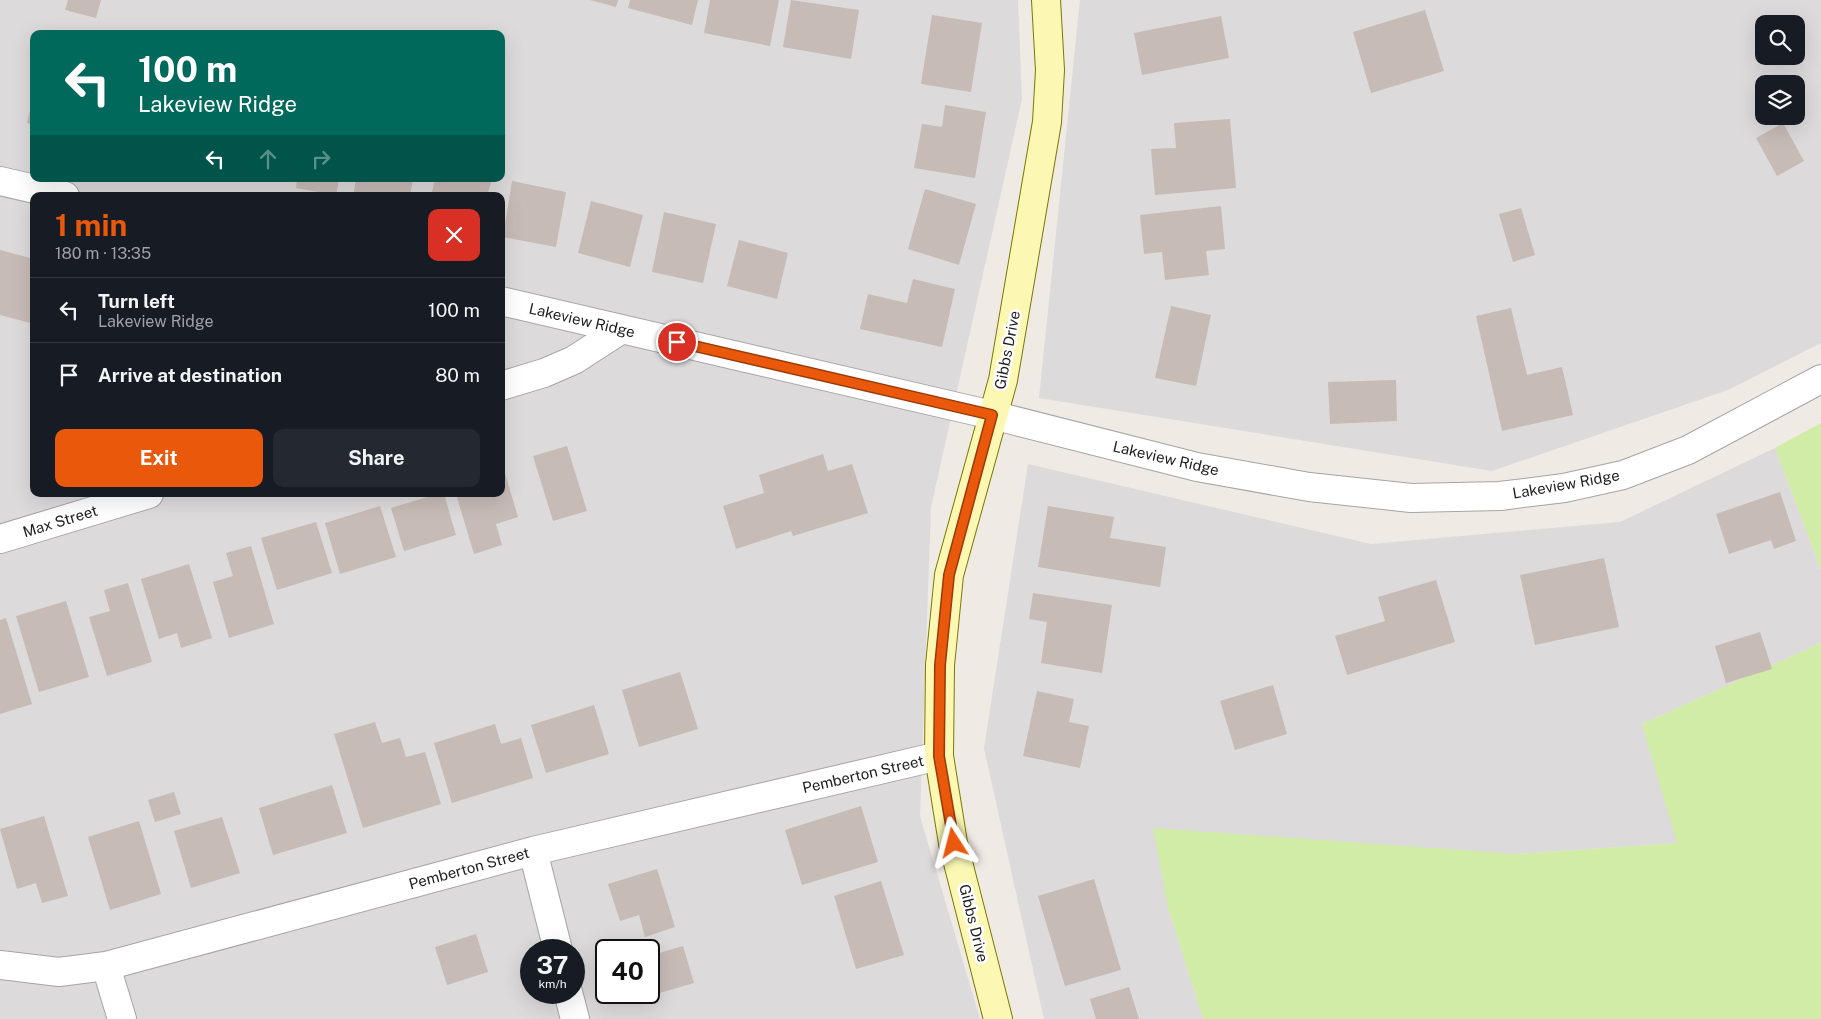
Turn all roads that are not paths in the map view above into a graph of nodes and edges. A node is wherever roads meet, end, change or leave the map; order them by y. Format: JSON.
{"nodes":[{"id":1,"x":1046,"y":0,"type":"edge"},
{"id":2,"x":0,"y":181,"type":"edge"},
{"id":3,"x":48,"y":192,"type":"edge"},
{"id":4,"x":505,"y":301,"type":"edge"},
{"id":5,"x":622,"y":329,"type":"junction"},
{"id":6,"x":1821,"y":379,"type":"edge"},
{"id":7,"x":505,"y":385,"type":"edge"},
{"id":8,"x":992,"y":415,"type":"junction"},
{"id":9,"x":139,"y":497,"type":"edge"},
{"id":10,"x":0,"y":539,"type":"edge"},
{"id":11,"x":939,"y":756,"type":"junction"},
{"id":12,"x":533,"y":851,"type":"junction"},
{"id":13,"x":555,"y":939,"type":"edge"},
{"id":14,"x":0,"y":965,"type":"edge"},
{"id":15,"x":106,"y":966,"type":"junction"},
{"id":16,"x":571,"y":1004,"type":"edge"},
{"id":17,"x":122,"y":1019,"type":"edge"},
{"id":18,"x":575,"y":1019,"type":"edge"},
{"id":19,"x":998,"y":1019,"type":"edge"}],
"edges":[{"from":1,"to":8,"type":"street","name":"Gibbs Drive"},
{"from":2,"to":3,"type":"street"},
{"from":4,"to":5,"type":"street","name":"Lakeview Ridge"},
{"from":5,"to":7,"type":"street"},
{"from":5,"to":8,"type":"street","name":"Lakeview Ridge"},
{"from":6,"to":8,"type":"street","name":"Lakeview Ridge"},
{"from":8,"to":11,"type":"street","name":"Gibbs Drive"},
{"from":9,"to":10,"type":"street","name":"Max Street"},
{"from":11,"to":12,"type":"street","name":"Pemberton Street"},
{"from":11,"to":19,"type":"street","name":"Gibbs Drive"},
{"from":12,"to":13,"type":"street"},
{"from":12,"to":15,"type":"street","name":"Pemberton Street"},
{"from":14,"to":15,"type":"street","name":"Pemberton Street"},
{"from":15,"to":17,"type":"street"},
{"from":16,"to":18,"type":"street"}]}
